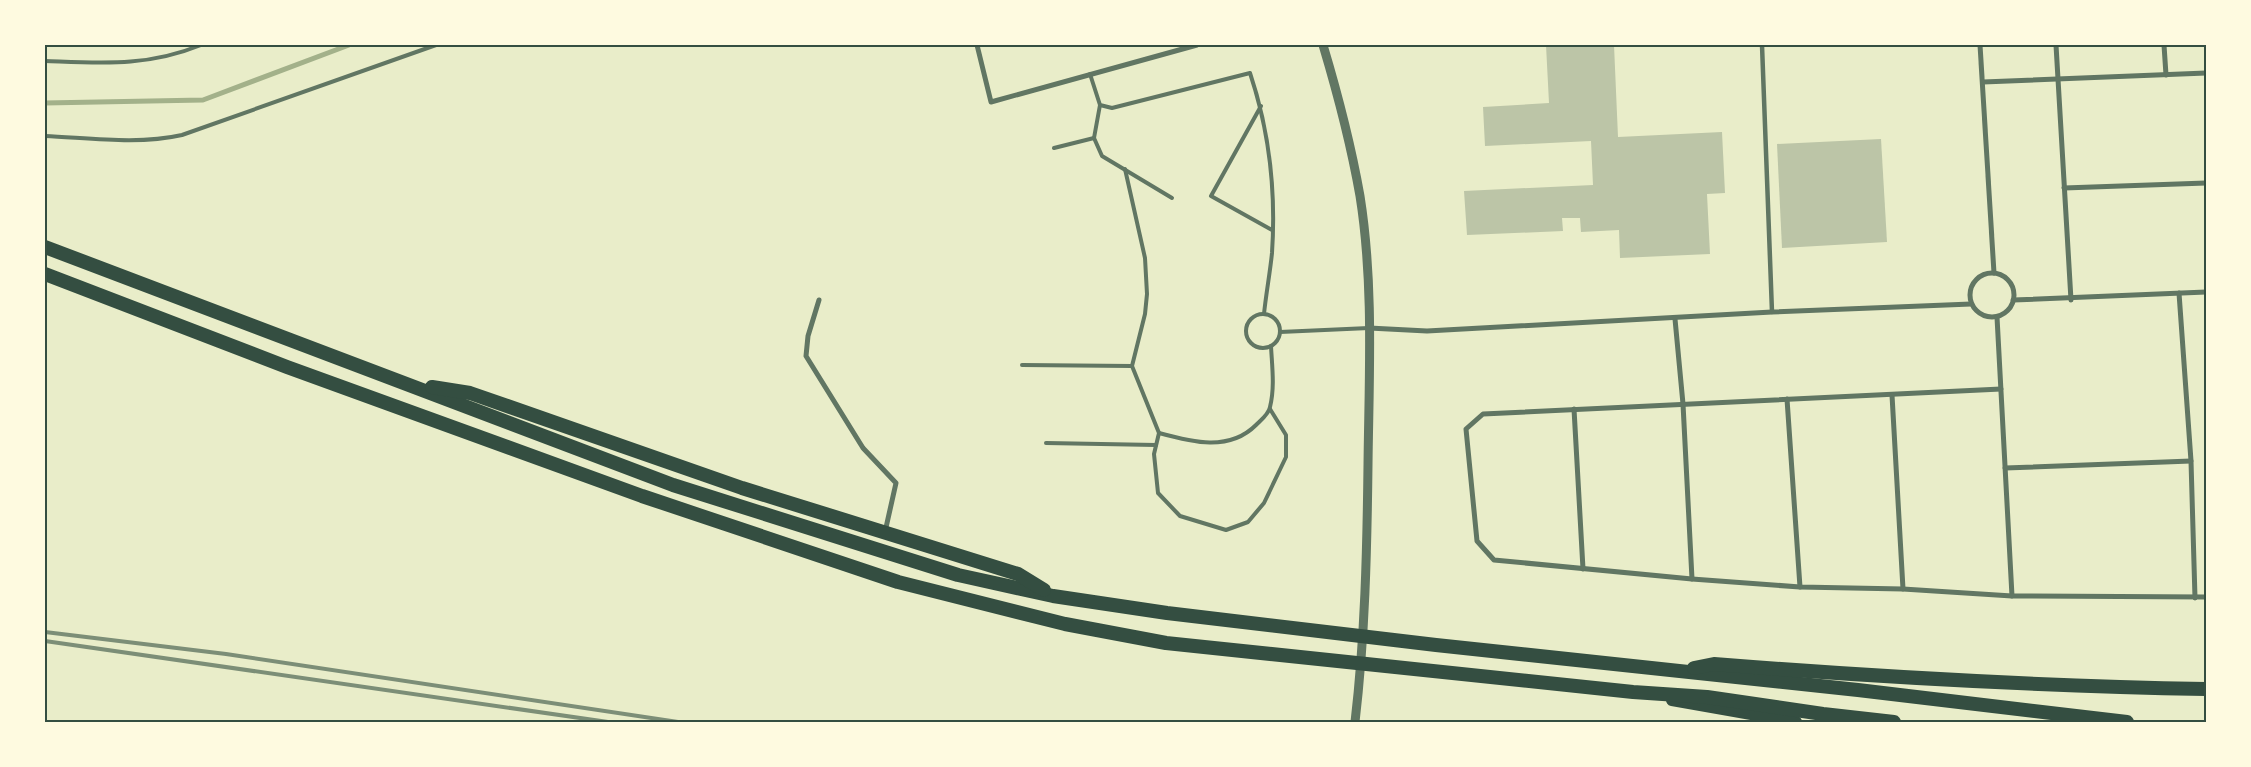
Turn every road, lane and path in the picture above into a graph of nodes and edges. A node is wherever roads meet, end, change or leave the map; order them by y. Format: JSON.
{"nodes":[{"id":1,"x":201,"y":45,"type":"edge"},
{"id":2,"x":436,"y":45,"type":"edge"},
{"id":3,"x":976,"y":45,"type":"edge"},
{"id":4,"x":1198,"y":45,"type":"edge"},
{"id":5,"x":1323,"y":45,"type":"edge"},
{"id":6,"x":1762,"y":45,"type":"edge"},
{"id":7,"x":1980,"y":45,"type":"edge"},
{"id":8,"x":2056,"y":45,"type":"edge"},
{"id":9,"x":2164,"y":45,"type":"edge"},
{"id":10,"x":45,"y":62,"type":"edge"},
{"id":11,"x":2206,"y":73,"type":"edge"},
{"id":12,"x":1090,"y":74,"type":"junction"},
{"id":13,"x":2166,"y":75,"type":"junction"},
{"id":14,"x":2058,"y":78,"type":"junction"},
{"id":15,"x":1983,"y":82,"type":"junction"},
{"id":16,"x":1100,"y":105,"type":"junction"},
{"id":17,"x":1261,"y":106,"type":"junction"},
{"id":18,"x":45,"y":136,"type":"edge"},
{"id":19,"x":1094,"y":138,"type":"junction"},
{"id":20,"x":1054,"y":148,"type":"dead end"},
{"id":21,"x":1125,"y":170,"type":"junction"},
{"id":22,"x":2206,"y":183,"type":"edge"},
{"id":23,"x":2064,"y":188,"type":"junction"},
{"id":24,"x":1172,"y":198,"type":"dead end"},
{"id":25,"x":1272,"y":230,"type":"junction"},
{"id":26,"x":45,"y":247,"type":"edge"},
{"id":27,"x":1994,"y":273,"type":"junction"},
{"id":28,"x":45,"y":274,"type":"edge"},
{"id":29,"x":2206,"y":292,"type":"edge"},
{"id":30,"x":2179,"y":293,"type":"junction"},
{"id":31,"x":819,"y":300,"type":"dead end"},
{"id":32,"x":2013,"y":300,"type":"junction"},
{"id":33,"x":2071,"y":300,"type":"junction"},
{"id":34,"x":1971,"y":304,"type":"junction"},
{"id":35,"x":1772,"y":312,"type":"junction"},
{"id":36,"x":1264,"y":314,"type":"junction"},
{"id":37,"x":1997,"y":316,"type":"junction"},
{"id":38,"x":1675,"y":319,"type":"junction"},
{"id":39,"x":1369,"y":328,"type":"junction"},
{"id":40,"x":1280,"y":332,"type":"junction"},
{"id":41,"x":1271,"y":346,"type":"junction"},
{"id":42,"x":1022,"y":365,"type":"dead end"},
{"id":43,"x":1132,"y":366,"type":"junction"},
{"id":44,"x":406,"y":384,"type":"junction"},
{"id":45,"x":2001,"y":389,"type":"junction"},
{"id":46,"x":1892,"y":395,"type":"junction"},
{"id":47,"x":1787,"y":400,"type":"junction"},
{"id":48,"x":1683,"y":404,"type":"junction"},
{"id":49,"x":1270,"y":410,"type":"junction"},
{"id":50,"x":1574,"y":410,"type":"junction"},
{"id":51,"x":1159,"y":433,"type":"junction"},
{"id":52,"x":1046,"y":443,"type":"dead end"},
{"id":53,"x":1156,"y":445,"type":"junction"},
{"id":54,"x":2191,"y":461,"type":"junction"},
{"id":55,"x":2005,"y":468,"type":"junction"},
{"id":56,"x":884,"y":532,"type":"junction"},
{"id":57,"x":1583,"y":569,"type":"junction"},
{"id":58,"x":1692,"y":579,"type":"junction"},
{"id":59,"x":1800,"y":587,"type":"junction"},
{"id":60,"x":1903,"y":588,"type":"junction"},
{"id":61,"x":1053,"y":596,"type":"junction"},
{"id":62,"x":2012,"y":596,"type":"junction"},
{"id":63,"x":2206,"y":597,"type":"edge"},
{"id":64,"x":2195,"y":598,"type":"junction"},
{"id":65,"x":1676,"y":671,"type":"junction"},
{"id":66,"x":2206,"y":689,"type":"edge"},
{"id":67,"x":1633,"y":692,"type":"junction"},
{"id":68,"x":1354,"y":722,"type":"edge"},
{"id":69,"x":1796,"y":722,"type":"edge"},
{"id":70,"x":1894,"y":722,"type":"edge"},
{"id":71,"x":2127,"y":722,"type":"edge"}],
"edges":[{"from":1,"to":10,"type":"lane"},
{"from":2,"to":18,"type":"lane"},
{"from":3,"to":12,"type":"street"},
{"from":4,"to":12,"type":"street"},
{"from":5,"to":39,"type":"street"},
{"from":6,"to":35,"type":"street"},
{"from":7,"to":15,"type":"street"},
{"from":8,"to":14,"type":"street"},
{"from":9,"to":13,"type":"street"},
{"from":11,"to":13,"type":"street"},
{"from":12,"to":16,"type":"lane"},
{"from":13,"to":14,"type":"street"},
{"from":14,"to":15,"type":"street"},
{"from":14,"to":23,"type":"street"},
{"from":15,"to":27,"type":"street"},
{"from":16,"to":17,"type":"lane"},
{"from":16,"to":19,"type":"lane"},
{"from":17,"to":25,"type":"lane"},
{"from":17,"to":25,"type":"lane"},
{"from":19,"to":20,"type":"lane"},
{"from":19,"to":21,"type":"lane"},
{"from":21,"to":24,"type":"lane"},
{"from":21,"to":43,"type":"lane"},
{"from":22,"to":23,"type":"street"},
{"from":23,"to":33,"type":"street"},
{"from":25,"to":36,"type":"lane"},
{"from":26,"to":44,"type":"highway"},
{"from":27,"to":32,"type":"street"},
{"from":27,"to":34,"type":"street"},
{"from":28,"to":67,"type":"highway"},
{"from":29,"to":30,"type":"street"},
{"from":30,"to":33,"type":"street"},
{"from":30,"to":54,"type":"street"},
{"from":31,"to":56,"type":"street"},
{"from":32,"to":33,"type":"street"},
{"from":32,"to":37,"type":"street"},
{"from":34,"to":35,"type":"street"},
{"from":34,"to":37,"type":"street"},
{"from":35,"to":38,"type":"street"},
{"from":36,"to":40,"type":"lane"},
{"from":36,"to":41,"type":"lane"},
{"from":37,"to":45,"type":"street"},
{"from":38,"to":39,"type":"street"},
{"from":38,"to":48,"type":"street"},
{"from":39,"to":40,"type":"lane"},
{"from":39,"to":68,"type":"street"},
{"from":40,"to":41,"type":"lane"},
{"from":41,"to":49,"type":"lane"},
{"from":42,"to":43,"type":"lane"},
{"from":43,"to":51,"type":"lane"},
{"from":44,"to":56,"type":"highway"},
{"from":44,"to":61,"type":"highway"},
{"from":45,"to":46,"type":"street"},
{"from":45,"to":55,"type":"street"},
{"from":46,"to":47,"type":"street"},
{"from":46,"to":60,"type":"street"},
{"from":47,"to":48,"type":"street"},
{"from":47,"to":59,"type":"street"},
{"from":48,"to":50,"type":"street"},
{"from":48,"to":58,"type":"street"},
{"from":49,"to":51,"type":"lane"},
{"from":49,"to":53,"type":"lane"},
{"from":50,"to":57,"type":"street"},
{"from":50,"to":57,"type":"street"},
{"from":51,"to":53,"type":"lane"},
{"from":52,"to":53,"type":"lane"},
{"from":54,"to":55,"type":"street"},
{"from":54,"to":64,"type":"street"},
{"from":55,"to":62,"type":"street"},
{"from":56,"to":61,"type":"highway"},
{"from":57,"to":58,"type":"street"},
{"from":58,"to":59,"type":"street"},
{"from":59,"to":60,"type":"street"},
{"from":60,"to":62,"type":"street"},
{"from":61,"to":65,"type":"highway"},
{"from":62,"to":64,"type":"street"},
{"from":63,"to":64,"type":"street"},
{"from":65,"to":66,"type":"highway"},
{"from":65,"to":71,"type":"highway"},
{"from":67,"to":69,"type":"main road"},
{"from":67,"to":70,"type":"highway"}]}
